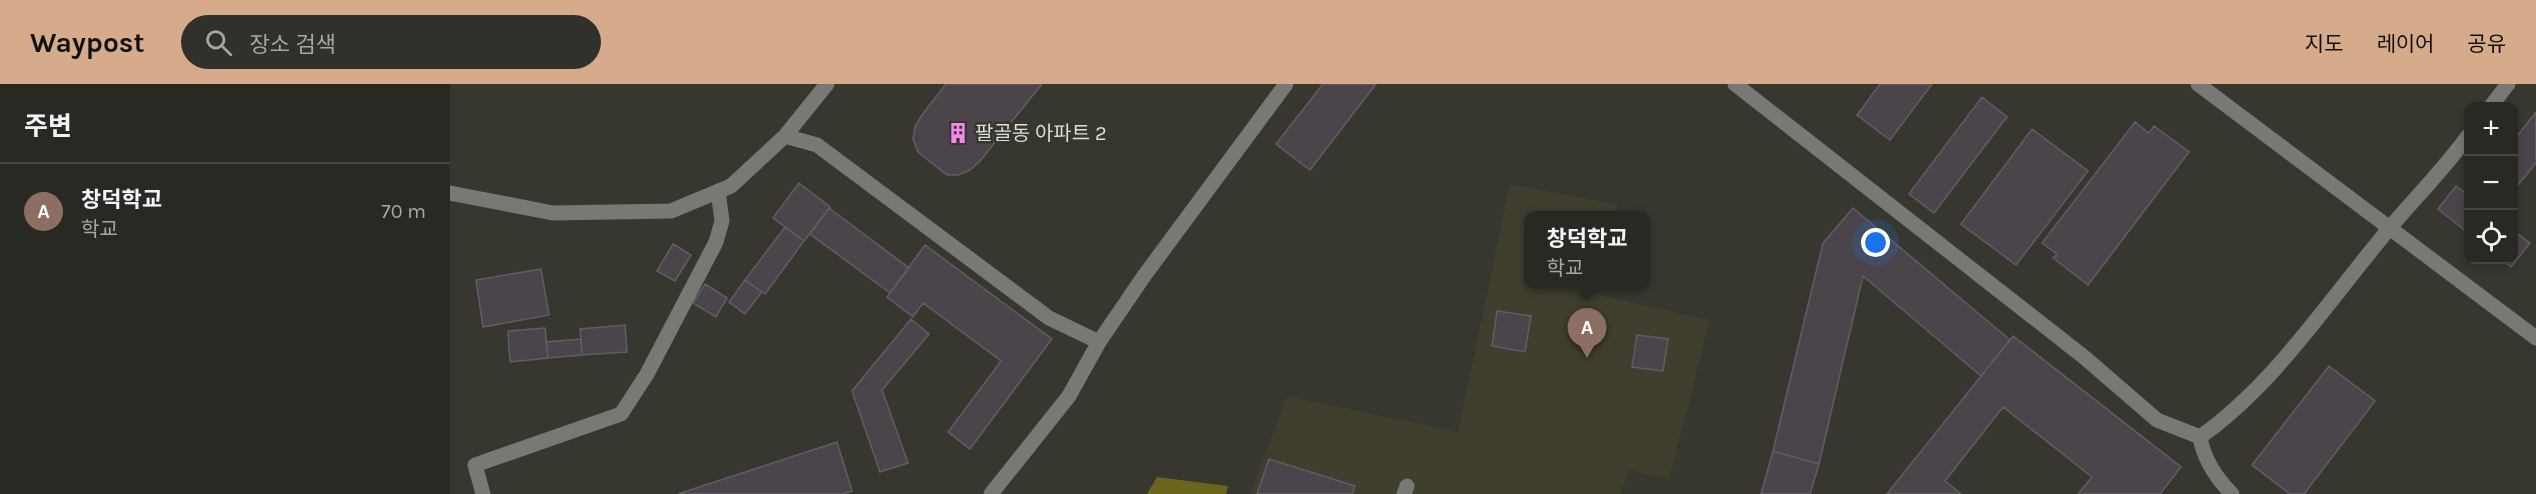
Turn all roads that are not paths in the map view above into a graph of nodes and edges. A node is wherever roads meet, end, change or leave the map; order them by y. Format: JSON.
{"nodes":[{"id":1,"x":827,"y":84,"type":"edge"},
{"id":2,"x":1286,"y":84,"type":"edge"},
{"id":3,"x":1735,"y":84,"type":"edge"},
{"id":4,"x":2198,"y":84,"type":"edge"},
{"id":5,"x":2508,"y":84,"type":"edge"},
{"id":6,"x":2494,"y":102,"type":"edge"},
{"id":7,"x":785,"y":136,"type":"junction"},
{"id":8,"x":2464,"y":142,"type":"edge"},
{"id":9,"x":718,"y":191,"type":"junction"},
{"id":10,"x":450,"y":193,"type":"edge"},
{"id":11,"x":2389,"y":228,"type":"junction"},
{"id":12,"x":2536,"y":338,"type":"edge"},
{"id":13,"x":1099,"y":342,"type":"junction"},
{"id":14,"x":2200,"y":437,"type":"junction"},
{"id":15,"x":483,"y":494,"type":"edge"},
{"id":16,"x":991,"y":494,"type":"edge"},
{"id":17,"x":2232,"y":494,"type":"edge"}],
"edges":[{"from":1,"to":7,"type":"street"},
{"from":2,"to":13,"type":"street"},
{"from":3,"to":14,"type":"street"},
{"from":4,"to":11,"type":"street"},
{"from":5,"to":6,"type":"street"},
{"from":7,"to":9,"type":"street"},
{"from":7,"to":13,"type":"street"},
{"from":8,"to":11,"type":"street"},
{"from":9,"to":10,"type":"street"},
{"from":9,"to":15,"type":"street"},
{"from":11,"to":12,"type":"street"},
{"from":11,"to":14,"type":"street"},
{"from":13,"to":16,"type":"street"},
{"from":14,"to":17,"type":"street"}]}
